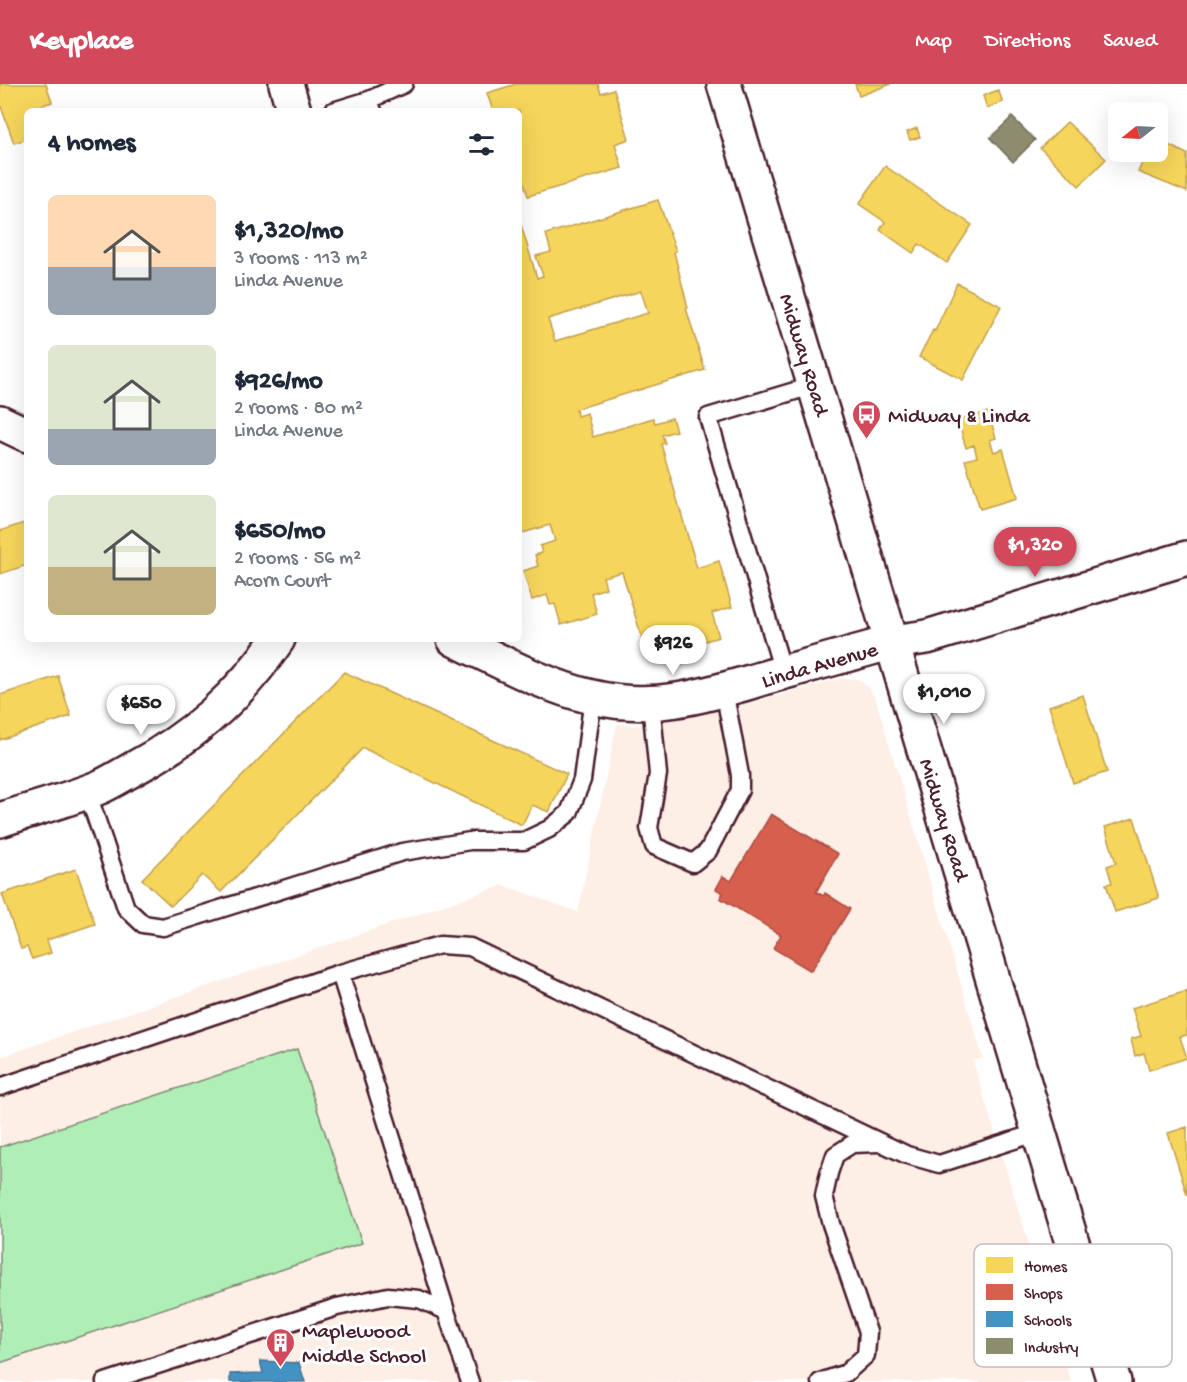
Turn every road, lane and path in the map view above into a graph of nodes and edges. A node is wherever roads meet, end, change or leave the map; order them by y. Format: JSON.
{"nodes":[{"id":1,"x":286,"y":84,"type":"edge"},
{"id":2,"x":401,"y":84,"type":"edge"},
{"id":3,"x":724,"y":84,"type":"edge"},
{"id":4,"x":371,"y":105,"type":"edge"},
{"id":5,"x":293,"y":108,"type":"edge"},
{"id":6,"x":352,"y":108,"type":"edge"},
{"id":7,"x":815,"y":385,"type":"junction"},
{"id":8,"x":0,"y":422,"type":"edge"},
{"id":9,"x":24,"y":434,"type":"edge"},
{"id":10,"x":1187,"y":558,"type":"edge"},
{"id":11,"x":276,"y":642,"type":"edge"},
{"id":12,"x":460,"y":642,"type":"edge"},
{"id":13,"x":892,"y":642,"type":"junction"},
{"id":14,"x":783,"y":672,"type":"junction"},
{"id":15,"x":724,"y":690,"type":"junction"},
{"id":16,"x":593,"y":698,"type":"junction"},
{"id":17,"x":651,"y":703,"type":"junction"},
{"id":18,"x":87,"y":791,"type":"junction"},
{"id":19,"x":0,"y":820,"type":"edge"},
{"id":20,"x":340,"y":973,"type":"junction"},
{"id":21,"x":0,"y":1087,"type":"edge"},
{"id":22,"x":1039,"y":1132,"type":"junction"},
{"id":23,"x":880,"y":1143,"type":"junction"},
{"id":24,"x":1073,"y":1244,"type":"edge"},
{"id":25,"x":446,"y":1311,"type":"junction"},
{"id":26,"x":1110,"y":1367,"type":"edge"},
{"id":27,"x":105,"y":1382,"type":"edge"},
{"id":28,"x":470,"y":1382,"type":"edge"},
{"id":29,"x":820,"y":1382,"type":"edge"},
{"id":30,"x":1114,"y":1382,"type":"edge"}],
"edges":[{"from":1,"to":5,"type":"main road"},
{"from":2,"to":4,"type":"lane"},
{"from":3,"to":7,"type":"main road","name":"Midway Road"},
{"from":4,"to":6,"type":"lane"},
{"from":7,"to":13,"type":"main road","name":"Midway Road"},
{"from":7,"to":14,"type":"lane"},
{"from":8,"to":9,"type":"main road"},
{"from":10,"to":13,"type":"main road","name":"Linda Avenue"},
{"from":11,"to":18,"type":"main road"},
{"from":12,"to":16,"type":"main road","name":"Linda Avenue"},
{"from":13,"to":14,"type":"main road","name":"Linda Avenue"},
{"from":13,"to":22,"type":"main road","name":"Midway Road"},
{"from":14,"to":15,"type":"main road","name":"Linda Avenue"},
{"from":15,"to":17,"type":"main road","name":"Linda Avenue"},
{"from":15,"to":17,"type":"lane"},
{"from":16,"to":17,"type":"main road","name":"Linda Avenue"},
{"from":16,"to":18,"type":"lane"},
{"from":18,"to":19,"type":"main road"},
{"from":20,"to":21,"type":"lane"},
{"from":20,"to":23,"type":"lane"},
{"from":20,"to":25,"type":"lane"},
{"from":22,"to":23,"type":"lane"},
{"from":22,"to":24,"type":"main road","name":"Midway Road"},
{"from":23,"to":29,"type":"lane"},
{"from":25,"to":27,"type":"lane"},
{"from":25,"to":28,"type":"lane"},
{"from":26,"to":30,"type":"main road","name":"Midway Road"}]}
